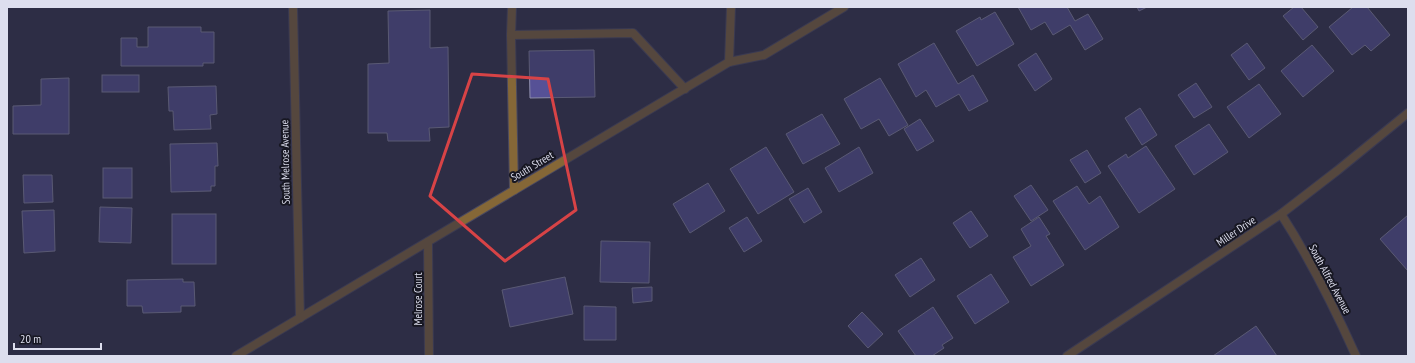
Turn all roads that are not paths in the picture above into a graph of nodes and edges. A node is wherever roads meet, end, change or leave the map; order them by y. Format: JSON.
{"nodes":[{"id":1,"x":293,"y":7,"type":"edge"},
{"id":2,"x":512,"y":7,"type":"edge"},
{"id":3,"x":731,"y":7,"type":"edge"},
{"id":4,"x":844,"y":7,"type":"edge"},
{"id":5,"x":511,"y":35,"type":"junction"},
{"id":6,"x":729,"y":62,"type":"junction"},
{"id":7,"x":685,"y":89,"type":"junction"},
{"id":8,"x":1408,"y":113,"type":"edge"},
{"id":9,"x":514,"y":190,"type":"junction"},
{"id":10,"x":1281,"y":214,"type":"junction"},
{"id":11,"x":428,"y":242,"type":"junction"},
{"id":12,"x":300,"y":318,"type":"junction"},
{"id":13,"x":236,"y":356,"type":"edge"},
{"id":14,"x":429,"y":356,"type":"edge"},
{"id":15,"x":1067,"y":356,"type":"edge"},
{"id":16,"x":1356,"y":356,"type":"edge"}],
"edges":[{"from":1,"to":12,"type":"street","name":"South Melrose Avenue"},
{"from":2,"to":5,"type":"street"},
{"from":3,"to":6,"type":"street"},
{"from":4,"to":6,"type":"street","name":"South Street"},
{"from":5,"to":7,"type":"street"},
{"from":5,"to":9,"type":"street"},
{"from":6,"to":7,"type":"street","name":"South Street"},
{"from":7,"to":9,"type":"street","name":"South Street"},
{"from":8,"to":10,"type":"street","name":"Miller Drive"},
{"from":9,"to":11,"type":"street","name":"South Street"},
{"from":10,"to":15,"type":"street","name":"Miller Drive"},
{"from":10,"to":16,"type":"street","name":"South Alfred Avenue"},
{"from":11,"to":12,"type":"street","name":"South Street"},
{"from":11,"to":14,"type":"street","name":"Melrose Court"},
{"from":12,"to":13,"type":"street","name":"South Street"}]}
